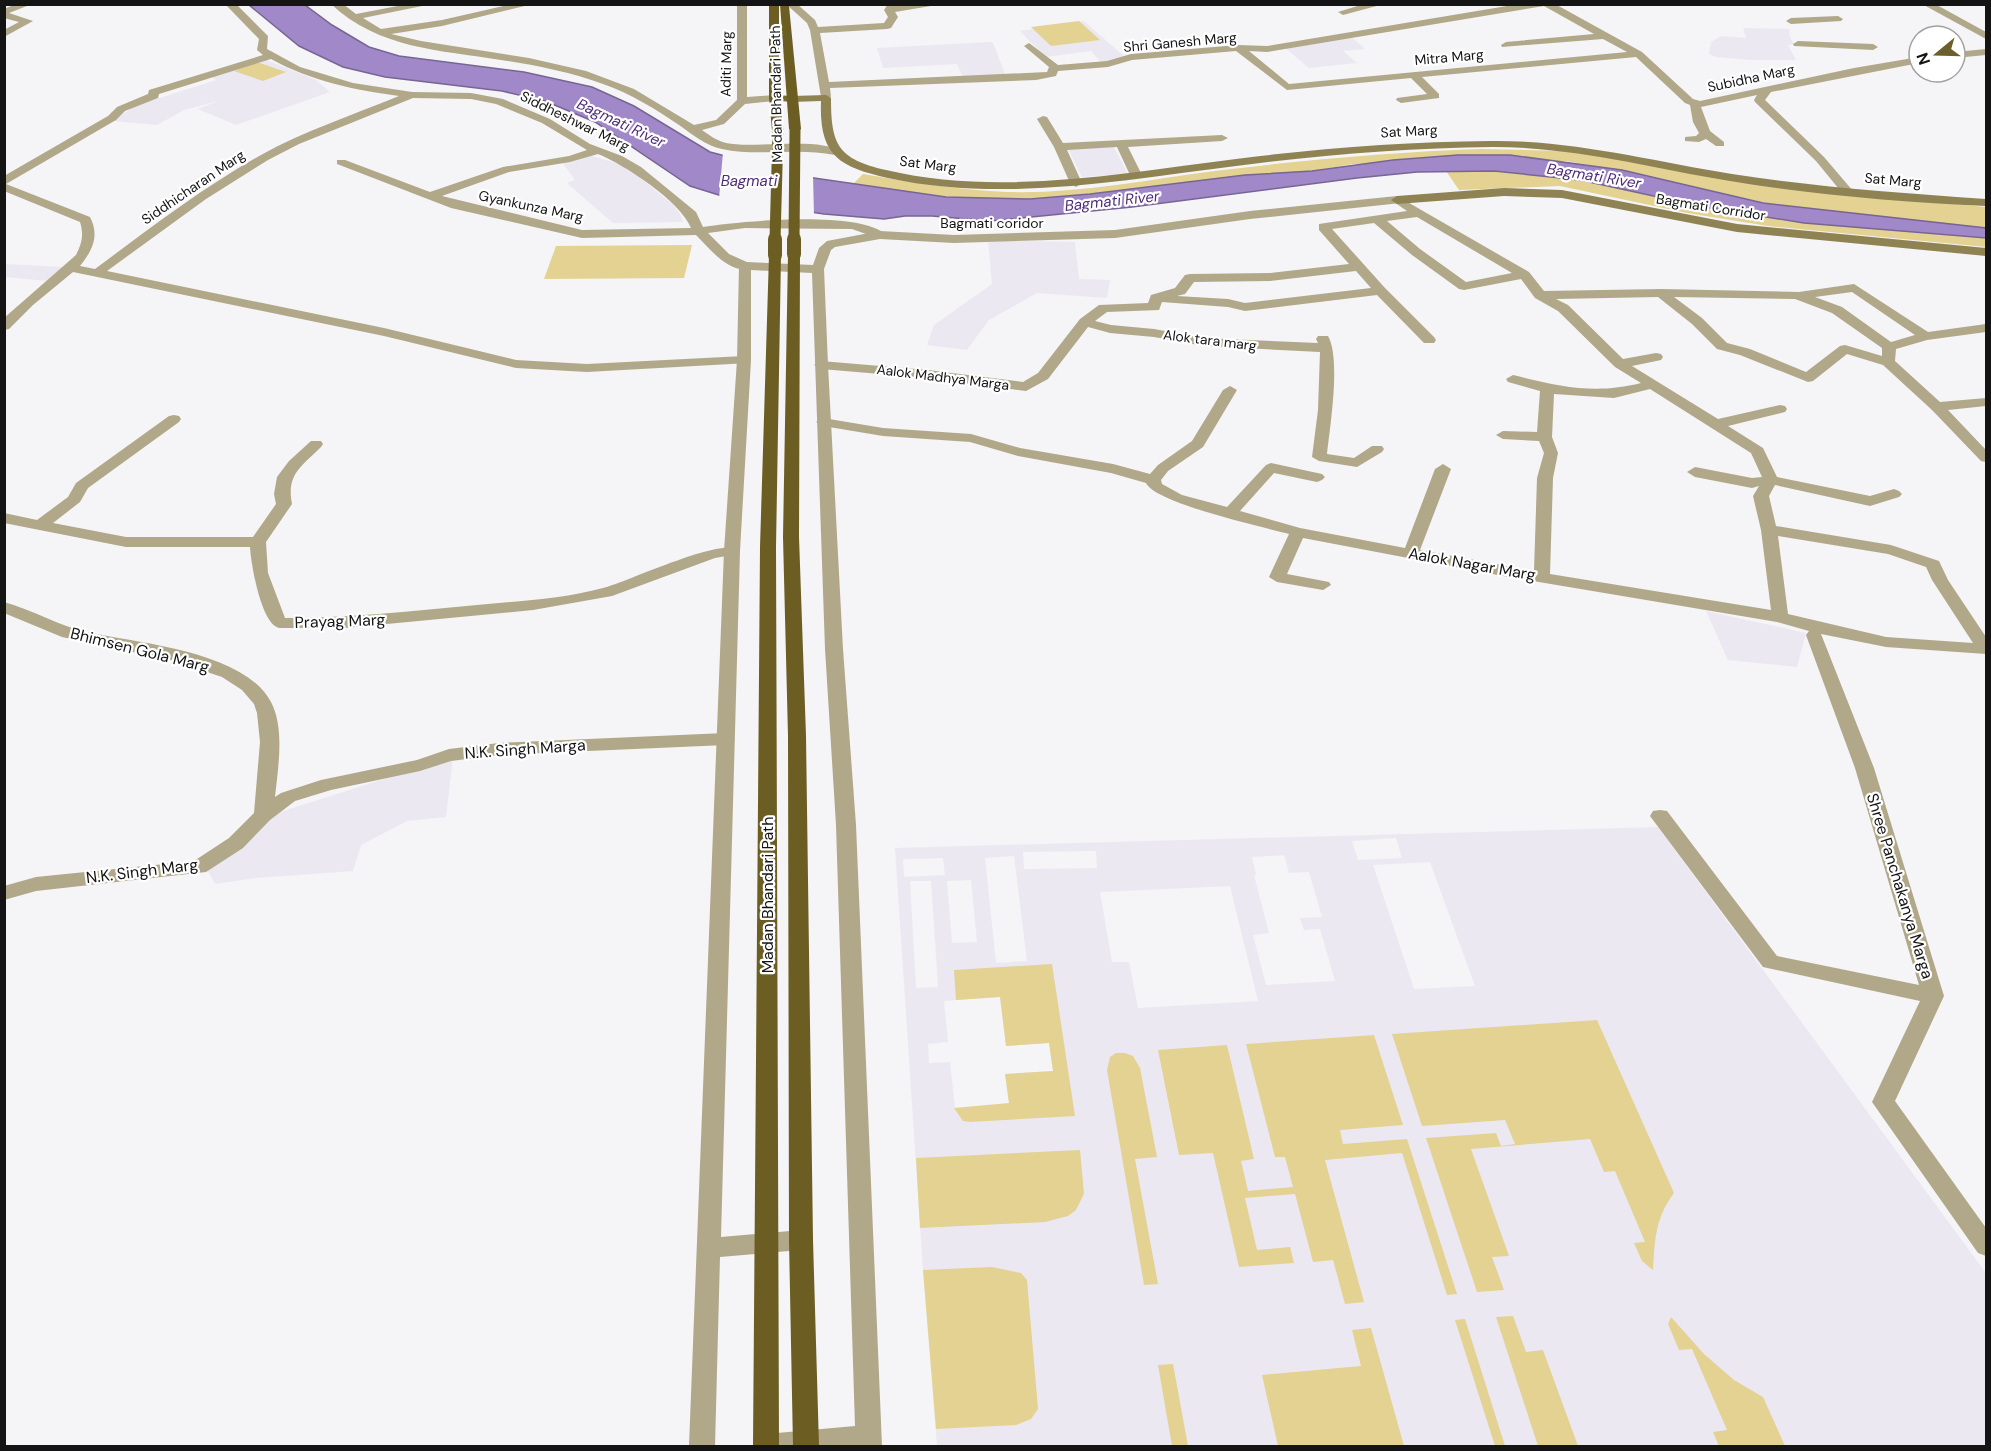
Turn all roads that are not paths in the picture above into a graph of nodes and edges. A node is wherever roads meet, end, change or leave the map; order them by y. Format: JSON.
{"nodes":[{"id":1,"x":27,"y":4,"type":"edge"},
{"id":2,"x":230,"y":4,"type":"edge"},
{"id":3,"x":336,"y":4,"type":"edge"},
{"id":4,"x":427,"y":4,"type":"edge"},
{"id":5,"x":528,"y":4,"type":"edge"},
{"id":6,"x":742,"y":4,"type":"edge"},
{"id":7,"x":774,"y":4,"type":"edge"},
{"id":8,"x":784,"y":4,"type":"edge"},
{"id":9,"x":791,"y":4,"type":"edge"},
{"id":10,"x":938,"y":4,"type":"edge"},
{"id":11,"x":1379,"y":4,"type":"edge"},
{"id":12,"x":1540,"y":4,"type":"edge"},
{"id":13,"x":1547,"y":4,"type":"edge"},
{"id":14,"x":1927,"y":4,"type":"edge"},
{"id":15,"x":892,"y":7,"type":"edge"},
{"id":16,"x":1343,"y":12,"type":"dead end"},
{"id":17,"x":4,"y":14,"type":"edge"},
{"id":18,"x":354,"y":17,"type":"junction"},
{"id":19,"x":1838,"y":19,"type":"dead end"},
{"id":20,"x":1791,"y":21,"type":"dead end"},
{"id":21,"x":815,"y":30,"type":"junction"},
{"id":22,"x":378,"y":33,"type":"junction"},
{"id":23,"x":4,"y":34,"type":"edge"},
{"id":24,"x":1602,"y":36,"type":"junction"},
{"id":25,"x":1986,"y":36,"type":"edge"},
{"id":26,"x":1798,"y":44,"type":"dead end"},
{"id":27,"x":1506,"y":45,"type":"dead end"},
{"id":28,"x":1029,"y":46,"type":"dead end"},
{"id":29,"x":1873,"y":47,"type":"dead end"},
{"id":30,"x":1238,"y":48,"type":"junction"},
{"id":31,"x":1986,"y":52,"type":"edge"},
{"id":32,"x":1638,"y":54,"type":"junction"},
{"id":33,"x":1967,"y":54,"type":"edge"},
{"id":34,"x":270,"y":56,"type":"junction"},
{"id":35,"x":1907,"y":62,"type":"edge"},
{"id":36,"x":1056,"y":68,"type":"junction"},
{"id":37,"x":1414,"y":75,"type":"junction"},
{"id":38,"x":824,"y":85,"type":"junction"},
{"id":39,"x":1766,"y":92,"type":"junction"},
{"id":40,"x":412,"y":95,"type":"junction"},
{"id":41,"x":774,"y":98,"type":"junction"},
{"id":42,"x":826,"y":98,"type":"junction"},
{"id":43,"x":792,"y":99,"type":"junction"},
{"id":44,"x":1401,"y":100,"type":"dead end"},
{"id":45,"x":742,"y":101,"type":"junction"},
{"id":46,"x":1695,"y":103,"type":"junction"},
{"id":47,"x":1043,"y":119,"type":"dead end"},
{"id":48,"x":693,"y":129,"type":"junction"},
{"id":49,"x":1705,"y":133,"type":"junction"},
{"id":50,"x":1222,"y":138,"type":"dead end"},
{"id":51,"x":1689,"y":139,"type":"dead end"},
{"id":52,"x":1121,"y":143,"type":"junction"},
{"id":53,"x":1720,"y":144,"type":"dead end"},
{"id":54,"x":1060,"y":147,"type":"junction"},
{"id":55,"x":597,"y":151,"type":"junction"},
{"id":56,"x":836,"y":152,"type":"junction"},
{"id":57,"x":341,"y":162,"type":"dead end"},
{"id":58,"x":1136,"y":175,"type":"junction"},
{"id":59,"x":4,"y":181,"type":"edge"},
{"id":60,"x":1076,"y":183,"type":"junction"},
{"id":61,"x":4,"y":188,"type":"edge"},
{"id":62,"x":1847,"y":191,"type":"junction"},
{"id":63,"x":430,"y":196,"type":"junction"},
{"id":64,"x":1396,"y":200,"type":"junction"},
{"id":65,"x":1986,"y":202,"type":"edge"},
{"id":66,"x":1418,"y":213,"type":"junction"},
{"id":67,"x":1377,"y":219,"type":"junction"},
{"id":68,"x":699,"y":231,"type":"junction"},
{"id":69,"x":880,"y":235,"type":"junction"},
{"id":70,"x":1986,"y":252,"type":"edge"},
{"id":71,"x":775,"y":261,"type":"junction"},
{"id":72,"x":794,"y":261,"type":"junction"},
{"id":73,"x":745,"y":266,"type":"junction"},
{"id":74,"x":1360,"y":267,"type":"junction"},
{"id":75,"x":72,"y":268,"type":"junction"},
{"id":76,"x":818,"y":269,"type":"junction"},
{"id":77,"x":97,"y":273,"type":"junction"},
{"id":78,"x":1524,"y":275,"type":"junction"},
{"id":79,"x":1813,"y":281,"type":"dead end"},
{"id":80,"x":1380,"y":291,"type":"junction"},
{"id":81,"x":1661,"y":293,"type":"junction"},
{"id":82,"x":1830,"y":293,"type":"junction"},
{"id":83,"x":1540,"y":295,"type":"junction"},
{"id":84,"x":1797,"y":295,"type":"junction"},
{"id":85,"x":1156,"y":298,"type":"junction"},
{"id":86,"x":1085,"y":322,"type":"junction"},
{"id":87,"x":4,"y":326,"type":"edge"},
{"id":88,"x":1986,"y":328,"type":"edge"},
{"id":89,"x":1926,"y":336,"type":"junction"},
{"id":90,"x":1429,"y":340,"type":"dead end"},
{"id":91,"x":1889,"y":347,"type":"junction"},
{"id":92,"x":1656,"y":357,"type":"dead end"},
{"id":93,"x":744,"y":360,"type":"junction"},
{"id":94,"x":1888,"y":362,"type":"junction"},
{"id":95,"x":1620,"y":364,"type":"junction"},
{"id":96,"x":821,"y":365,"type":"junction"},
{"id":97,"x":1513,"y":379,"type":"dead end"},
{"id":98,"x":1650,"y":385,"type":"junction"},
{"id":99,"x":1547,"y":389,"type":"junction"},
{"id":100,"x":1230,"y":390,"type":"dead end"},
{"id":101,"x":1986,"y":402,"type":"edge"},
{"id":102,"x":1937,"y":406,"type":"junction"},
{"id":103,"x":1780,"y":409,"type":"dead end"},
{"id":104,"x":174,"y":419,"type":"dead end"},
{"id":105,"x":823,"y":422,"type":"junction"},
{"id":106,"x":1717,"y":424,"type":"junction"},
{"id":107,"x":1503,"y":435,"type":"dead end"},
{"id":108,"x":1545,"y":437,"type":"junction"},
{"id":109,"x":316,"y":444,"type":"dead end"},
{"id":110,"x":1377,"y":449,"type":"dead end"},
{"id":111,"x":1986,"y":458,"type":"edge"},
{"id":112,"x":1443,"y":469,"type":"dead end"},
{"id":113,"x":1695,"y":472,"type":"dead end"},
{"id":114,"x":1317,"y":477,"type":"dead end"},
{"id":115,"x":1153,"y":480,"type":"junction"},
{"id":116,"x":1771,"y":480,"type":"junction"},
{"id":117,"x":1894,"y":494,"type":"dead end"},
{"id":118,"x":1229,"y":514,"type":"junction"},
{"id":119,"x":4,"y":518,"type":"edge"},
{"id":120,"x":39,"y":526,"type":"junction"},
{"id":121,"x":1769,"y":530,"type":"junction"},
{"id":122,"x":1298,"y":532,"type":"junction"},
{"id":123,"x":258,"y":542,"type":"junction"},
{"id":124,"x":732,"y":551,"type":"junction"},
{"id":125,"x":1411,"y":553,"type":"junction"},
{"id":126,"x":1542,"y":577,"type":"junction"},
{"id":127,"x":1323,"y":585,"type":"dead end"},
{"id":128,"x":4,"y":607,"type":"edge"},
{"id":129,"x":1780,"y":617,"type":"junction"},
{"id":130,"x":1814,"y":636,"type":"dead end"},
{"id":131,"x":1986,"y":649,"type":"edge"},
{"id":132,"x":726,"y":739,"type":"junction"},
{"id":133,"x":263,"y":815,"type":"junction"},
{"id":134,"x":1660,"y":816,"type":"dead end"},
{"id":135,"x":4,"y":893,"type":"edge"},
{"id":136,"x":1933,"y":996,"type":"junction"},
{"id":137,"x":801,"y":1240,"type":"junction"},
{"id":138,"x":767,"y":1243,"type":"junction"},
{"id":139,"x":1986,"y":1246,"type":"edge"},
{"id":140,"x":709,"y":1248,"type":"junction"},
{"id":141,"x":868,"y":1442,"type":"edge"},
{"id":142,"x":806,"y":1444,"type":"edge"},
{"id":143,"x":702,"y":1446,"type":"edge"},
{"id":144,"x":766,"y":1446,"type":"edge"}],
"edges":[{"from":1,"to":17,"type":"street"},
{"from":2,"to":34,"type":"street"},
{"from":3,"to":18,"type":"street"},
{"from":4,"to":18,"type":"street"},
{"from":5,"to":22,"type":"street"},
{"from":6,"to":45,"type":"street","name":"Aditi Marg"},
{"from":7,"to":41,"type":"highway","name":"Madan Bhandari Path"},
{"from":8,"to":43,"type":"highway","name":"Madan Bhandari Path"},
{"from":9,"to":21,"type":"street"},
{"from":10,"to":15,"type":"street"},
{"from":11,"to":16,"type":"street"},
{"from":12,"to":30,"type":"street","name":"Shri Ganesh Marg"},
{"from":13,"to":24,"type":"street","name":"Subidha Marg"},
{"from":14,"to":25,"type":"street"},
{"from":15,"to":21,"type":"street"},
{"from":17,"to":23,"type":"street"},
{"from":18,"to":22,"type":"street"},
{"from":19,"to":20,"type":"street"},
{"from":21,"to":38,"type":"street"},
{"from":22,"to":48,"type":"street"},
{"from":24,"to":27,"type":"street"},
{"from":24,"to":32,"type":"street","name":"Subidha Marg"},
{"from":26,"to":29,"type":"street"},
{"from":28,"to":36,"type":"street"},
{"from":30,"to":36,"type":"street","name":"Shri Ganesh Marg"},
{"from":30,"to":37,"type":"street","name":"Mitra Marg"},
{"from":31,"to":33,"type":"street"},
{"from":32,"to":37,"type":"street","name":"Mitra Marg"},
{"from":32,"to":46,"type":"street","name":"Subidha Marg"},
{"from":34,"to":40,"type":"street","name":"Siddheshwar Marg"},
{"from":34,"to":59,"type":"street"},
{"from":35,"to":39,"type":"street","name":"Subidha Marg"},
{"from":36,"to":38,"type":"street","name":"Shri Ganesh Marg"},
{"from":37,"to":44,"type":"street"},
{"from":38,"to":42,"type":"street"},
{"from":39,"to":46,"type":"street","name":"Subidha Marg"},
{"from":39,"to":62,"type":"street"},
{"from":40,"to":55,"type":"street","name":"Siddheshwar Marg"},
{"from":40,"to":77,"type":"street","name":"Siddhicharan Marg"},
{"from":41,"to":43,"type":"main road"},
{"from":41,"to":45,"type":"street"},
{"from":41,"to":71,"type":"highway","name":"Madan Bhandari Path","bridge":true},
{"from":42,"to":43,"type":"main road"},
{"from":42,"to":56,"type":"main road"},
{"from":43,"to":72,"type":"highway","name":"Madan Bhandari Path","bridge":true},
{"from":45,"to":48,"type":"street","name":"Aditi Marg"},
{"from":46,"to":49,"type":"street"},
{"from":47,"to":54,"type":"street"},
{"from":48,"to":56,"type":"street"},
{"from":49,"to":51,"type":"street"},
{"from":49,"to":53,"type":"street"},
{"from":50,"to":52,"type":"street"},
{"from":52,"to":54,"type":"street"},
{"from":52,"to":58,"type":"street"},
{"from":54,"to":60,"type":"street"},
{"from":55,"to":63,"type":"street"},
{"from":55,"to":68,"type":"street","name":"Siddheshwar Marg"},
{"from":56,"to":60,"type":"main road","name":"Sat Marg"},
{"from":57,"to":63,"type":"street","name":"Gyankunza Marg"},
{"from":58,"to":60,"type":"main road","name":"Sat Marg"},
{"from":58,"to":62,"type":"main road","name":"Sat Marg"},
{"from":61,"to":75,"type":"street"},
{"from":62,"to":65,"type":"main road","name":"Sat Marg"},
{"from":63,"to":68,"type":"street","name":"Gyankunza Marg"},
{"from":64,"to":66,"type":"street"},
{"from":64,"to":69,"type":"street","name":"Bagmati coridor"},
{"from":64,"to":70,"type":"main road","name":"Bagmati Corridor"},
{"from":66,"to":67,"type":"street"},
{"from":66,"to":78,"type":"street"},
{"from":67,"to":74,"type":"street"},
{"from":67,"to":78,"type":"street"},
{"from":68,"to":69,"type":"street","name":"Gyankunza Marg"},
{"from":68,"to":73,"type":"street"},
{"from":69,"to":76,"type":"street","name":"Bagmati coridor"},
{"from":71,"to":72,"type":"street"},
{"from":71,"to":73,"type":"street"},
{"from":71,"to":138,"type":"highway","name":"Madan Bhandari Path"},
{"from":72,"to":76,"type":"street"},
{"from":72,"to":137,"type":"highway","name":"Madan Bhandari Path"},
{"from":73,"to":93,"type":"street"},
{"from":74,"to":80,"type":"street"},
{"from":74,"to":85,"type":"street"},
{"from":75,"to":77,"type":"street"},
{"from":75,"to":87,"type":"street"},
{"from":76,"to":96,"type":"street"},
{"from":77,"to":93,"type":"street"},
{"from":78,"to":83,"type":"street"},
{"from":79,"to":82,"type":"street"},
{"from":80,"to":85,"type":"street","name":"Aalok Madhya Marga"},
{"from":80,"to":90,"type":"street"},
{"from":81,"to":83,"type":"street"},
{"from":81,"to":84,"type":"street"},
{"from":81,"to":94,"type":"street"},
{"from":82,"to":84,"type":"street"},
{"from":82,"to":89,"type":"street"},
{"from":83,"to":95,"type":"street"},
{"from":84,"to":91,"type":"street"},
{"from":85,"to":86,"type":"street","name":"Aalok Madhya Marga"},
{"from":86,"to":96,"type":"street","name":"Aalok Madhya Marga"},
{"from":86,"to":110,"type":"street","name":"Alok tara marg"},
{"from":88,"to":89,"type":"street"},
{"from":89,"to":91,"type":"street"},
{"from":91,"to":94,"type":"street"},
{"from":92,"to":95,"type":"street"},
{"from":93,"to":124,"type":"street"},
{"from":94,"to":102,"type":"street"},
{"from":95,"to":98,"type":"street"},
{"from":96,"to":105,"type":"street"},
{"from":97,"to":99,"type":"street"},
{"from":98,"to":99,"type":"street"},
{"from":98,"to":106,"type":"street"},
{"from":99,"to":108,"type":"street"},
{"from":100,"to":115,"type":"street"},
{"from":101,"to":102,"type":"street"},
{"from":102,"to":111,"type":"street"},
{"from":103,"to":106,"type":"street"},
{"from":104,"to":120,"type":"street"},
{"from":105,"to":115,"type":"street","name":"Aalok Nagar Marg"},
{"from":105,"to":141,"type":"street"},
{"from":106,"to":116,"type":"street"},
{"from":107,"to":108,"type":"street"},
{"from":108,"to":126,"type":"street"},
{"from":109,"to":123,"type":"street"},
{"from":112,"to":125,"type":"street"},
{"from":113,"to":116,"type":"street"},
{"from":114,"to":118,"type":"street"},
{"from":115,"to":118,"type":"street","name":"Aalok Nagar Marg"},
{"from":116,"to":117,"type":"street"},
{"from":116,"to":121,"type":"street"},
{"from":118,"to":122,"type":"street","name":"Aalok Nagar Marg"},
{"from":119,"to":120,"type":"street"},
{"from":120,"to":123,"type":"street"},
{"from":121,"to":129,"type":"street"},
{"from":121,"to":131,"type":"street"},
{"from":122,"to":125,"type":"street","name":"Aalok Nagar Marg"},
{"from":122,"to":127,"type":"street"},
{"from":123,"to":124,"type":"street","name":"Prayag Marg"},
{"from":124,"to":132,"type":"street"},
{"from":125,"to":126,"type":"street","name":"Aalok Nagar Marg"},
{"from":126,"to":129,"type":"street","name":"Aalok Nagar Marg"},
{"from":128,"to":133,"type":"street","name":"Bhimsen Gola Marg"},
{"from":129,"to":131,"type":"street","name":"Aalok Nagar Marg"},
{"from":130,"to":136,"type":"street","name":"Shree Panchakanya Marga"},
{"from":132,"to":133,"type":"street","name":"N.K. Singh Marga"},
{"from":132,"to":140,"type":"street"},
{"from":133,"to":135,"type":"street","name":"N.K. Singh Marg"},
{"from":134,"to":136,"type":"street"},
{"from":136,"to":139,"type":"street","name":"Shree Panchakanya Marga"},
{"from":137,"to":138,"type":"street"},
{"from":137,"to":142,"type":"highway","name":"Madan Bhandari Path"},
{"from":138,"to":140,"type":"street"},
{"from":138,"to":144,"type":"highway","name":"Madan Bhandari Path"},
{"from":140,"to":143,"type":"street"},
{"from":141,"to":142,"type":"street","name":"Madan Bhandari Path"},
{"from":142,"to":144,"type":"street","name":"Madan Bhandari Path"}]}
